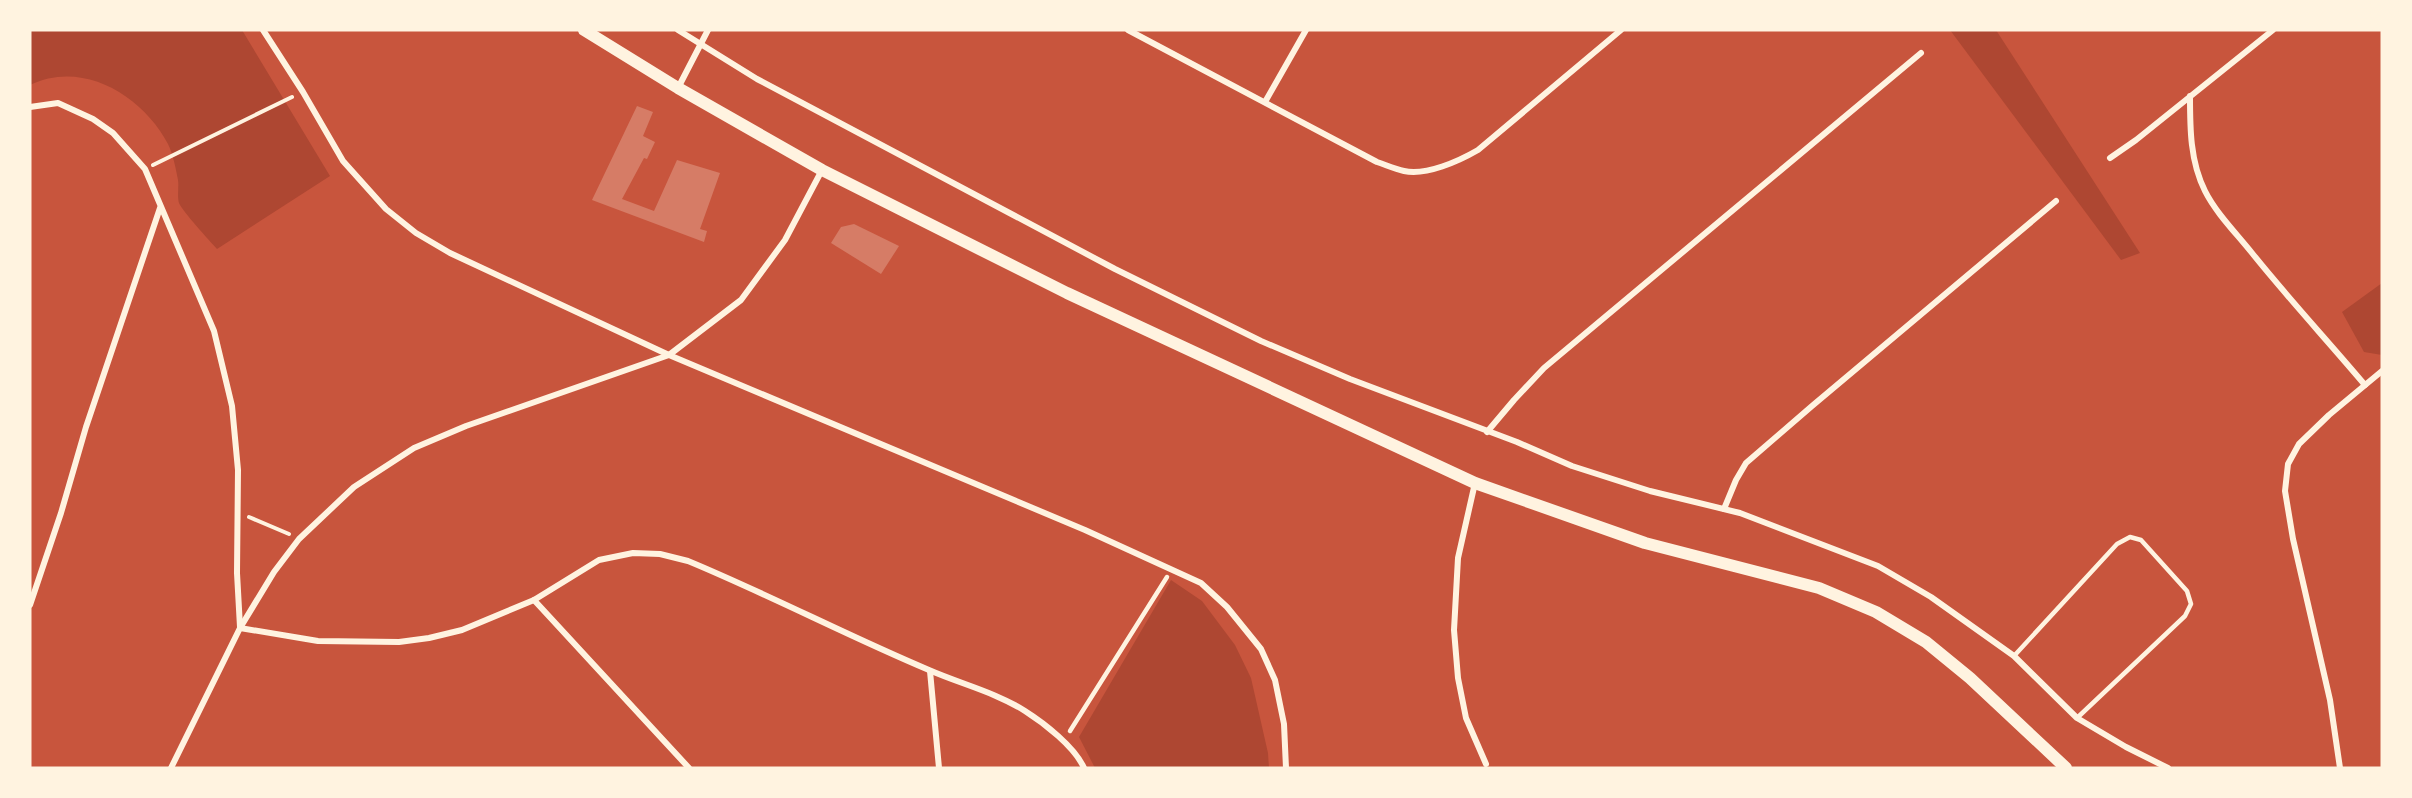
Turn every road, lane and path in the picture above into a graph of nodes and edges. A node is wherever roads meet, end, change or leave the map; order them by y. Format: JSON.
{"nodes":[{"id":1,"x":262,"y":30,"type":"edge"},
{"id":2,"x":584,"y":30,"type":"edge"},
{"id":3,"x":678,"y":30,"type":"edge"},
{"id":4,"x":708,"y":30,"type":"edge"},
{"id":5,"x":1128,"y":30,"type":"edge"},
{"id":6,"x":1306,"y":30,"type":"edge"},
{"id":7,"x":1621,"y":30,"type":"edge"},
{"id":8,"x":2273,"y":30,"type":"edge"},
{"id":9,"x":701,"y":44,"type":"junction"},
{"id":10,"x":1921,"y":53,"type":"dead end"},
{"id":11,"x":678,"y":88,"type":"junction"},
{"id":12,"x":303,"y":92,"type":"junction"},
{"id":13,"x":2190,"y":96,"type":"junction"},
{"id":14,"x":1265,"y":102,"type":"junction"},
{"id":15,"x":30,"y":107,"type":"edge"},
{"id":16,"x":2110,"y":158,"type":"dead end"},
{"id":17,"x":145,"y":170,"type":"junction"},
{"id":18,"x":822,"y":170,"type":"junction"},
{"id":19,"x":2056,"y":201,"type":"dead end"},
{"id":20,"x":160,"y":207,"type":"junction"},
{"id":21,"x":669,"y":355,"type":"junction"},
{"id":22,"x":2382,"y":371,"type":"edge"},
{"id":23,"x":2365,"y":385,"type":"junction"},
{"id":24,"x":1487,"y":432,"type":"junction"},
{"id":25,"x":1475,"y":483,"type":"junction"},
{"id":26,"x":1724,"y":509,"type":"junction"},
{"id":27,"x":237,"y":512,"type":"junction"},
{"id":28,"x":299,"y":539,"type":"junction"},
{"id":29,"x":1167,"y":578,"type":"dead end"},
{"id":30,"x":534,"y":600,"type":"junction"},
{"id":31,"x":30,"y":605,"type":"edge"},
{"id":32,"x":240,"y":628,"type":"junction"},
{"id":33,"x":2014,"y":656,"type":"junction"},
{"id":34,"x":930,"y":671,"type":"junction"},
{"id":35,"x":2077,"y":718,"type":"junction"},
{"id":36,"x":1070,"y":731,"type":"dead end"},
{"id":37,"x":1486,"y":764,"type":"dead end"},
{"id":38,"x":171,"y":768,"type":"edge"},
{"id":39,"x":689,"y":768,"type":"edge"},
{"id":40,"x":939,"y":768,"type":"edge"},
{"id":41,"x":1084,"y":768,"type":"edge"},
{"id":42,"x":1286,"y":768,"type":"edge"},
{"id":43,"x":2066,"y":768,"type":"edge"},
{"id":44,"x":2168,"y":768,"type":"edge"},
{"id":45,"x":2340,"y":768,"type":"edge"}],
"edges":[{"from":1,"to":12,"type":"street"},
{"from":2,"to":11,"type":"main road"},
{"from":3,"to":9,"type":"street"},
{"from":4,"to":9,"type":"street"},
{"from":5,"to":14,"type":"street"},
{"from":6,"to":14,"type":"street"},
{"from":7,"to":14,"type":"street"},
{"from":8,"to":13,"type":"street"},
{"from":9,"to":11,"type":"street"},
{"from":9,"to":24,"type":"street"},
{"from":10,"to":24,"type":"street"},
{"from":11,"to":18,"type":"main road"},
{"from":12,"to":17,"type":"path"},
{"from":12,"to":21,"type":"street"},
{"from":13,"to":16,"type":"street"},
{"from":13,"to":23,"type":"street"},
{"from":15,"to":17,"type":"street"},
{"from":17,"to":20,"type":"street"},
{"from":18,"to":21,"type":"street"},
{"from":18,"to":25,"type":"main road"},
{"from":19,"to":26,"type":"street"},
{"from":20,"to":27,"type":"street"},
{"from":20,"to":31,"type":"street"},
{"from":21,"to":28,"type":"street"},
{"from":21,"to":42,"type":"street"},
{"from":22,"to":23,"type":"street"},
{"from":23,"to":45,"type":"street"},
{"from":24,"to":26,"type":"street"},
{"from":25,"to":37,"type":"street"},
{"from":25,"to":43,"type":"main road"},
{"from":26,"to":33,"type":"street"},
{"from":27,"to":28,"type":"path"},
{"from":27,"to":32,"type":"street"},
{"from":28,"to":32,"type":"street"},
{"from":29,"to":36,"type":"lane"},
{"from":30,"to":32,"type":"street"},
{"from":30,"to":34,"type":"street"},
{"from":30,"to":39,"type":"street"},
{"from":32,"to":38,"type":"street"},
{"from":33,"to":35,"type":"street"},
{"from":33,"to":35,"type":"lane"},
{"from":34,"to":40,"type":"street"},
{"from":34,"to":41,"type":"street"},
{"from":35,"to":44,"type":"street"}]}
